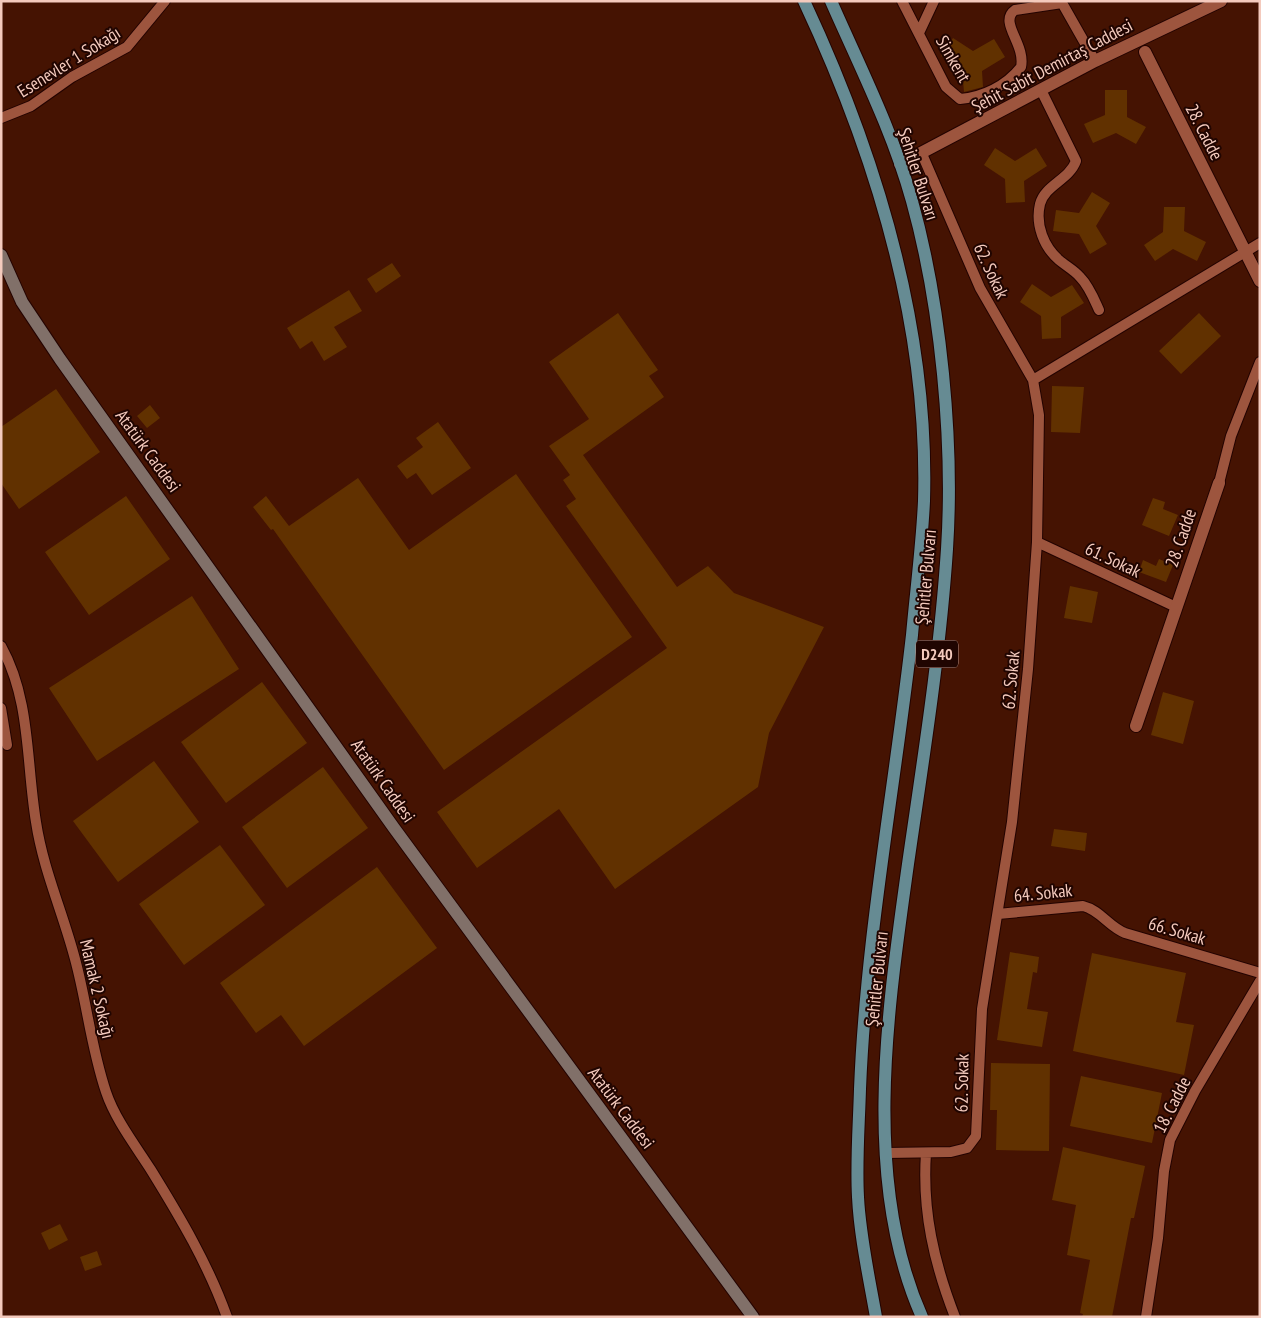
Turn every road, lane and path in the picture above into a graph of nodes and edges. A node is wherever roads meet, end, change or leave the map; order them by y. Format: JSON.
{"nodes":[{"id":1,"x":165,"y":1,"type":"edge"},
{"id":2,"x":804,"y":1,"type":"edge"},
{"id":3,"x":831,"y":1,"type":"edge"},
{"id":4,"x":902,"y":1,"type":"edge"},
{"id":5,"x":934,"y":1,"type":"edge"},
{"id":6,"x":1221,"y":1,"type":"edge"},
{"id":7,"x":1062,"y":2,"type":"edge"},
{"id":8,"x":919,"y":33,"type":"junction"},
{"id":9,"x":1145,"y":52,"type":"dead end"},
{"id":10,"x":1095,"y":61,"type":"junction"},
{"id":11,"x":1041,"y":90,"type":"junction"},
{"id":12,"x":1,"y":118,"type":"edge"},
{"id":13,"x":922,"y":154,"type":"junction"},
{"id":14,"x":900,"y":164,"type":"junction"},
{"id":15,"x":1260,"y":243,"type":"edge"},
{"id":16,"x":1245,"y":251,"type":"junction"},
{"id":17,"x":1,"y":255,"type":"edge"},
{"id":18,"x":1260,"y":281,"type":"edge"},
{"id":19,"x":1099,"y":310,"type":"dead end"},
{"id":20,"x":1260,"y":362,"type":"edge"},
{"id":21,"x":1033,"y":380,"type":"junction"},
{"id":22,"x":1219,"y":483,"type":"joint"},
{"id":23,"x":1037,"y":542,"type":"junction"},
{"id":24,"x":1176,"y":607,"type":"junction"},
{"id":25,"x":1,"y":646,"type":"edge"},
{"id":26,"x":1,"y":708,"type":"edge"},
{"id":27,"x":1136,"y":726,"type":"dead end"},
{"id":28,"x":7,"y":745,"type":"dead end"},
{"id":29,"x":1091,"y":908,"type":"joint"},
{"id":30,"x":998,"y":914,"type":"junction"},
{"id":31,"x":1260,"y":973,"type":"edge"},
{"id":32,"x":1260,"y":982,"type":"edge"},
{"id":33,"x":886,"y":1153,"type":"junction"},
{"id":34,"x":926,"y":1153,"type":"junction"},
{"id":35,"x":227,"y":1317,"type":"edge"},
{"id":36,"x":753,"y":1317,"type":"edge"},
{"id":37,"x":876,"y":1317,"type":"edge"},
{"id":38,"x":922,"y":1317,"type":"edge"},
{"id":39,"x":955,"y":1317,"type":"edge"},
{"id":40,"x":1146,"y":1317,"type":"edge"}],
"edges":[{"from":1,"to":12,"type":"street","name":"Esenevler 1 Sokağı"},
{"from":2,"to":37,"type":"main road","name":"Şehitler Bulvarı","number":"D240"},
{"from":3,"to":14,"type":"main road","name":"Şehitler Bulvarı","number":"D240"},
{"from":4,"to":8,"type":"street","name":"Simkent"},
{"from":5,"to":8,"type":"street","name":"Simkent"},
{"from":6,"to":10,"type":"street","name":"Şehit Sabit Demirtaş Caddesi"},
{"from":7,"to":8,"type":"street","name":"Simkent"},
{"from":7,"to":10,"type":"street"},
{"from":9,"to":16,"type":"street","name":"28. Cadde"},
{"from":10,"to":11,"type":"street","name":"Şehit Sabit Demirtaş Caddesi"},
{"from":11,"to":13,"type":"street","name":"Şehit Sabit Demirtaş Caddesi"},
{"from":11,"to":19,"type":"street"},
{"from":13,"to":14,"type":"street","name":"Şehit Sabit Demirtaş Caddesi"},
{"from":13,"to":21,"type":"street","name":"62. Sokak"},
{"from":14,"to":33,"type":"main road","name":"Şehitler Bulvarı","number":"D240"},
{"from":15,"to":16,"type":"street"},
{"from":16,"to":18,"type":"street","name":"28. Cadde"},
{"from":16,"to":21,"type":"street"},
{"from":17,"to":36,"type":"main road","name":"Atatürk Caddesi"},
{"from":20,"to":22,"type":"street","name":"28. Cadde"},
{"from":21,"to":23,"type":"street","name":"62. Sokak"},
{"from":22,"to":24,"type":"street","name":"28. Cadde"},
{"from":23,"to":24,"type":"street","name":"61. Sokak"},
{"from":23,"to":30,"type":"street","name":"62. Sokak"},
{"from":24,"to":27,"type":"street","name":"28. Cadde"},
{"from":25,"to":35,"type":"street","name":"Mamak 2 Sokağı"},
{"from":26,"to":28,"type":"street"},
{"from":29,"to":30,"type":"street","name":"64. Sokak"},
{"from":29,"to":31,"type":"street","name":"66. Sokak"},
{"from":30,"to":34,"type":"street","name":"62. Sokak"},
{"from":32,"to":40,"type":"street","name":"18. Cadde"},
{"from":33,"to":34,"type":"street","name":"62. Sokak"},
{"from":33,"to":38,"type":"main road","name":"Şehitler Bulvarı","number":"D240"},
{"from":34,"to":39,"type":"street"}]}
